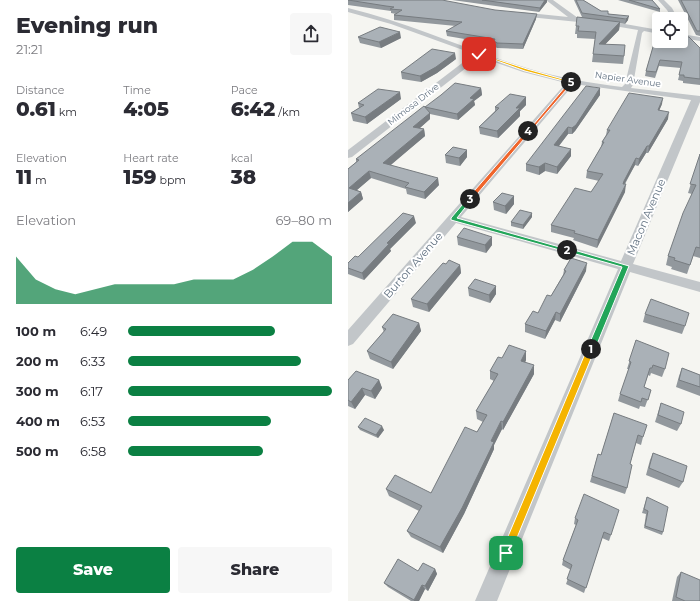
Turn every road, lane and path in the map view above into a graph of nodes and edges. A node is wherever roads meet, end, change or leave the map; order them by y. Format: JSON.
{"nodes":[{"id":1,"x":549,"y":0,"type":"edge"},
{"id":2,"x":658,"y":0,"type":"edge"},
{"id":3,"x":661,"y":0,"type":"edge"},
{"id":4,"x":348,"y":10,"type":"edge"},
{"id":5,"x":672,"y":12,"type":"edge"},
{"id":6,"x":510,"y":13,"type":"edge"},
{"id":7,"x":575,"y":19,"type":"junction"},
{"id":8,"x":642,"y":29,"type":"junction"},
{"id":9,"x":652,"y":31,"type":"edge"},
{"id":10,"x":688,"y":37,"type":"edge"},
{"id":11,"x":700,"y":39,"type":"edge"},
{"id":12,"x":479,"y":54,"type":"junction"},
{"id":13,"x":572,"y":81,"type":"junction"},
{"id":14,"x":625,"y":89,"type":"junction"},
{"id":15,"x":698,"y":99,"type":"edge"},
{"id":16,"x":348,"y":155,"type":"edge"},
{"id":17,"x":453,"y":219,"type":"junction"},
{"id":18,"x":626,"y":266,"type":"junction"},
{"id":19,"x":700,"y":287,"type":"edge"},
{"id":20,"x":348,"y":340,"type":"edge"},
{"id":21,"x":486,"y":601,"type":"edge"}],
"edges":[{"from":1,"to":7,"type":"street"},
{"from":2,"to":3,"type":"street"},
{"from":3,"to":5,"type":"street"},
{"from":4,"to":12,"type":"street","name":"Napier Avenue"},
{"from":6,"to":7,"type":"street"},
{"from":7,"to":8,"type":"street"},
{"from":8,"to":9,"type":"street"},
{"from":8,"to":14,"type":"street"},
{"from":10,"to":11,"type":"street"},
{"from":12,"to":13,"type":"street","name":"Napier Avenue"},
{"from":12,"to":16,"type":"street","name":"Mimosa Drive"},
{"from":13,"to":14,"type":"street","name":"Napier Avenue"},
{"from":13,"to":17,"type":"street","name":"Burton Avenue"},
{"from":14,"to":15,"type":"street","name":"Napier Avenue"},
{"from":15,"to":18,"type":"street","name":"Macon Avenue"},
{"from":17,"to":18,"type":"street"},
{"from":17,"to":20,"type":"street","name":"Burton Avenue"},
{"from":18,"to":19,"type":"street"},
{"from":18,"to":21,"type":"street","name":"Macon Avenue"}]}
